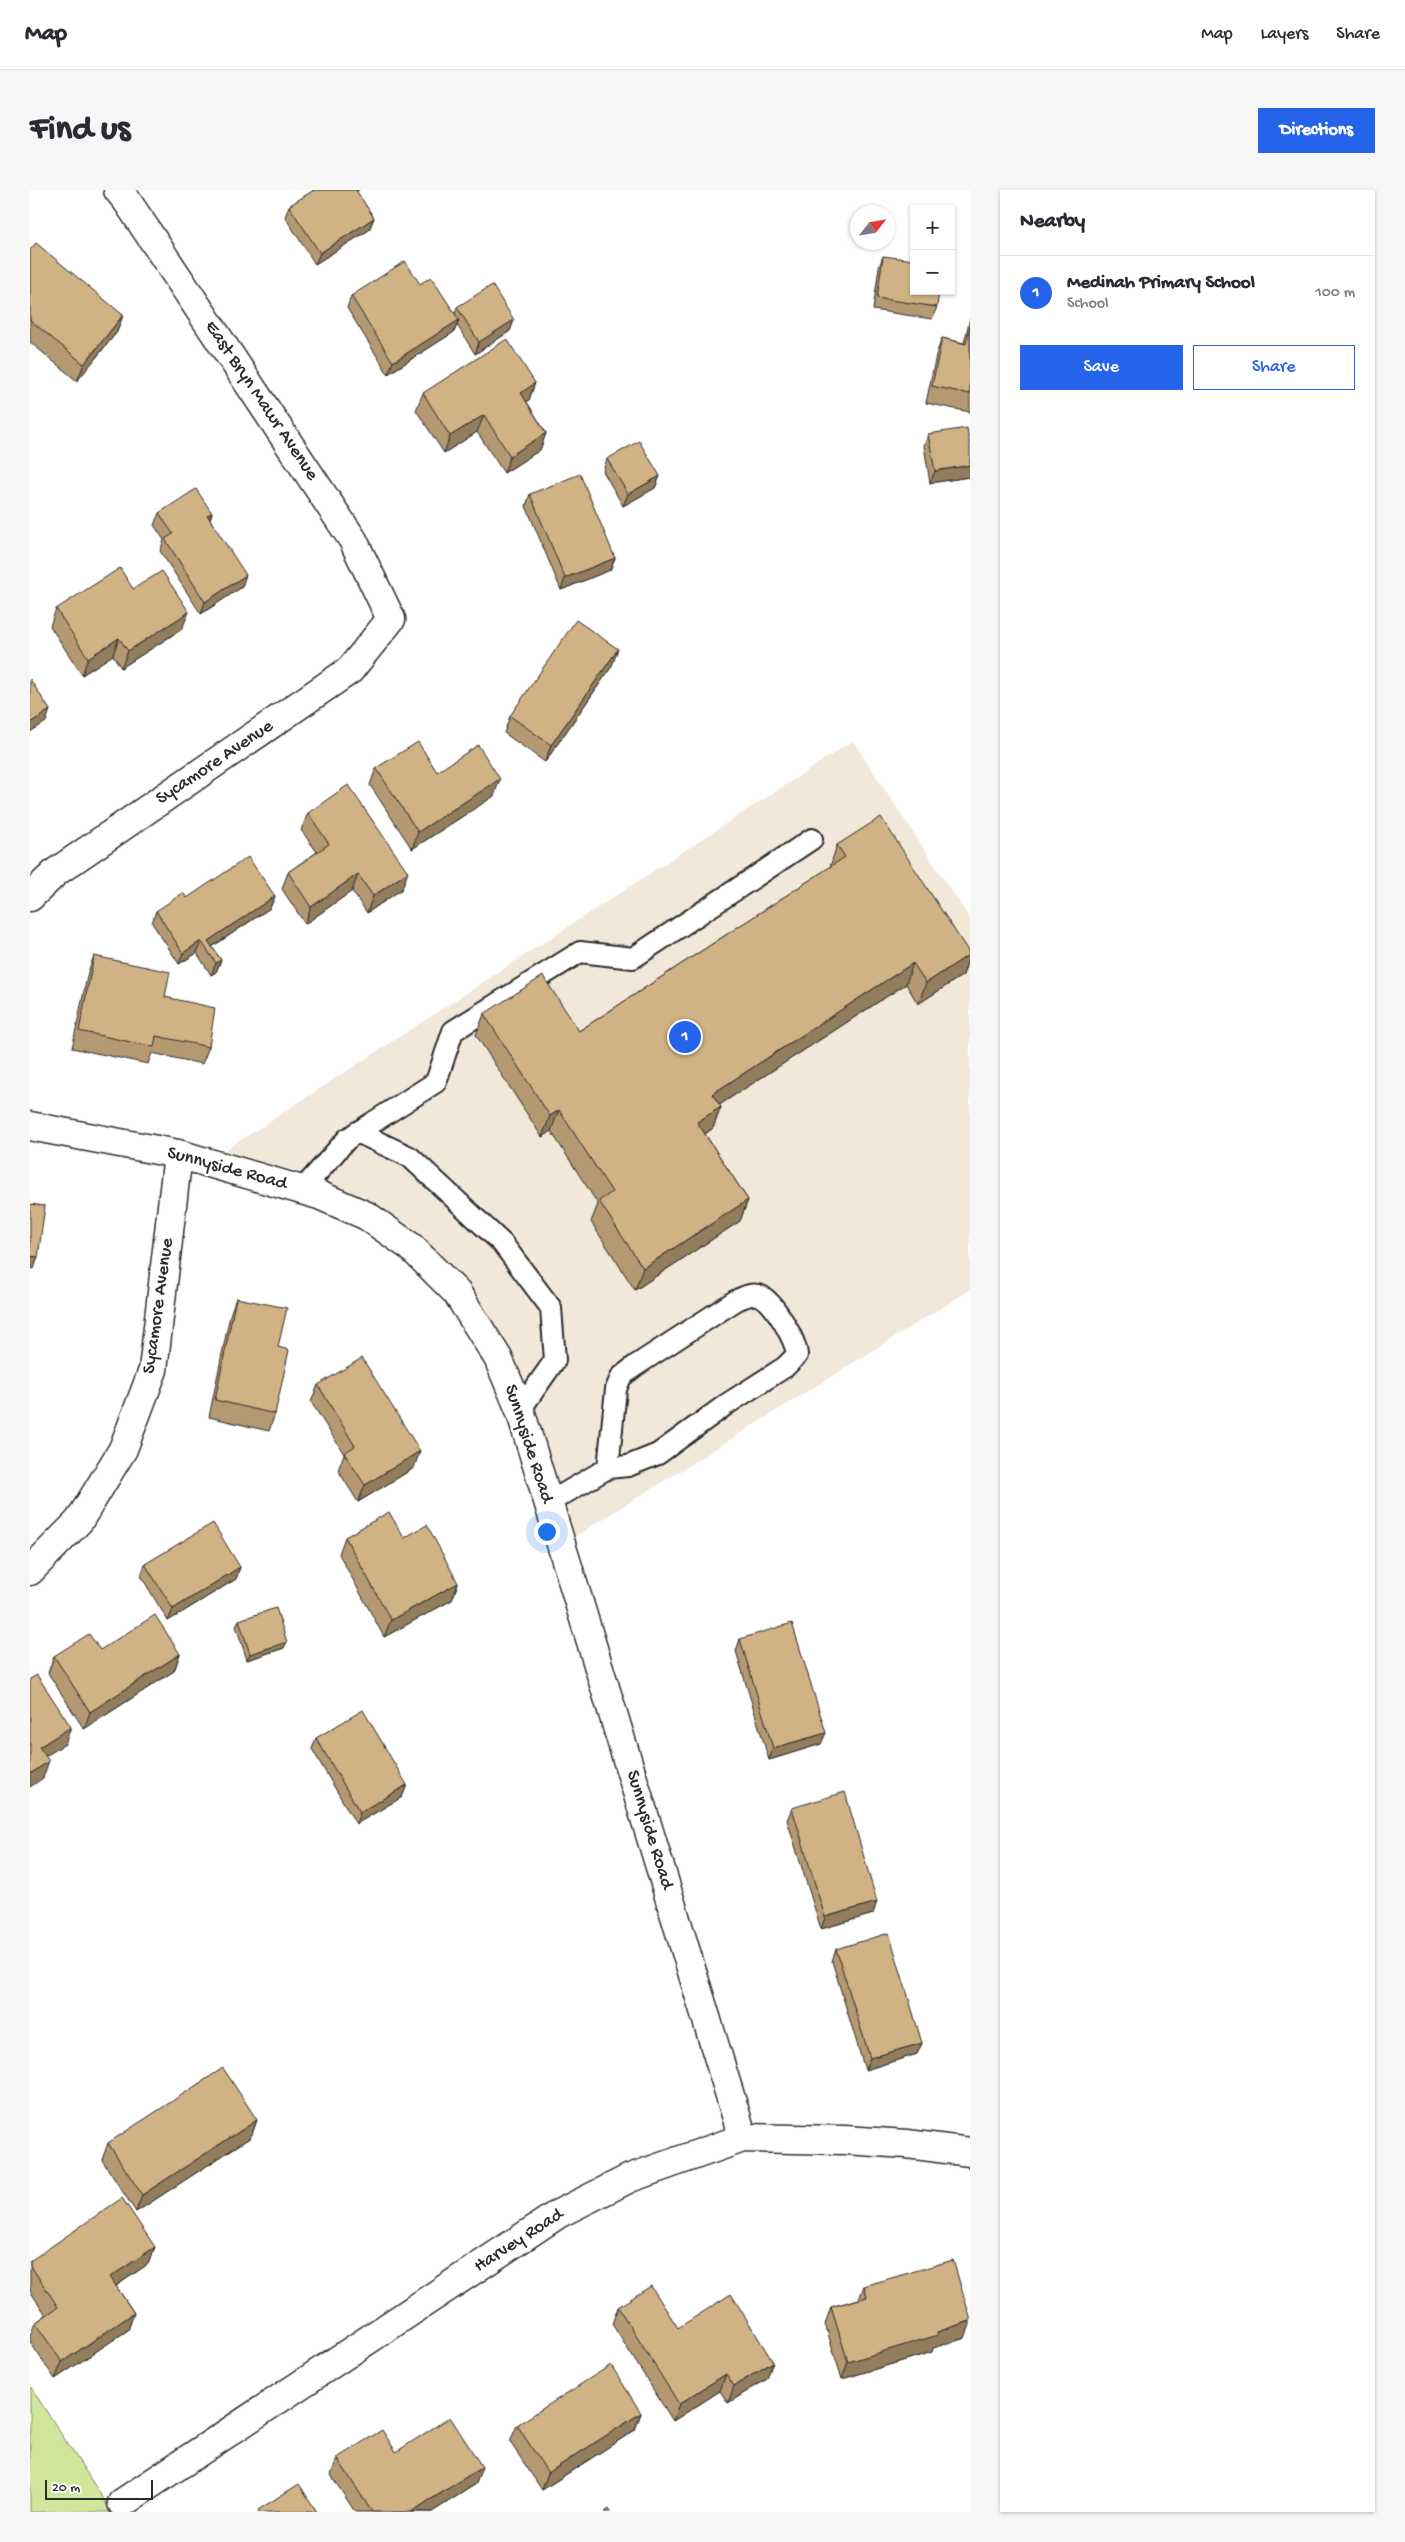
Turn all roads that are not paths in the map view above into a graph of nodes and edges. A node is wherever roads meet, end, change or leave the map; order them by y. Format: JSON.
{"nodes":[{"id":1,"x":118,"y":190,"type":"edge"},
{"id":2,"x":391,"y":619,"type":"joint"},
{"id":3,"x":812,"y":840,"type":"dead end"},
{"id":4,"x":30,"y":897,"type":"edge"},
{"id":5,"x":30,"y":1126,"type":"edge"},
{"id":6,"x":357,"y":1132,"type":"junction"},
{"id":7,"x":178,"y":1154,"type":"junction"},
{"id":8,"x":302,"y":1190,"type":"junction"},
{"id":9,"x":520,"y":1410,"type":"junction"},
{"id":10,"x":608,"y":1468,"type":"junction"},
{"id":11,"x":548,"y":1503,"type":"junction"},
{"id":12,"x":30,"y":1572,"type":"edge"},
{"id":13,"x":743,"y":2138,"type":"junction"},
{"id":14,"x":970,"y":2152,"type":"edge"},
{"id":15,"x":122,"y":2503,"type":"dead end"}],
"edges":[{"from":1,"to":2,"type":"street","name":"East Bryn Mawr Avenue"},
{"from":2,"to":4,"type":"street","name":"Sycamore Avenue"},
{"from":3,"to":6,"type":"lane"},
{"from":5,"to":7,"type":"street","name":"Sunnyside Road"},
{"from":6,"to":8,"type":"lane"},
{"from":6,"to":9,"type":"lane"},
{"from":7,"to":8,"type":"street","name":"Sunnyside Road"},
{"from":7,"to":12,"type":"street","name":"Sycamore Avenue"},
{"from":8,"to":9,"type":"street","name":"Sunnyside Road"},
{"from":9,"to":11,"type":"street","name":"Sunnyside Road"},
{"from":10,"to":10,"type":"lane"},
{"from":10,"to":11,"type":"lane"},
{"from":11,"to":13,"type":"street","name":"Sunnyside Road"},
{"from":13,"to":14,"type":"street","name":"Harvey Road"},
{"from":13,"to":15,"type":"street","name":"Harvey Road"}]}
